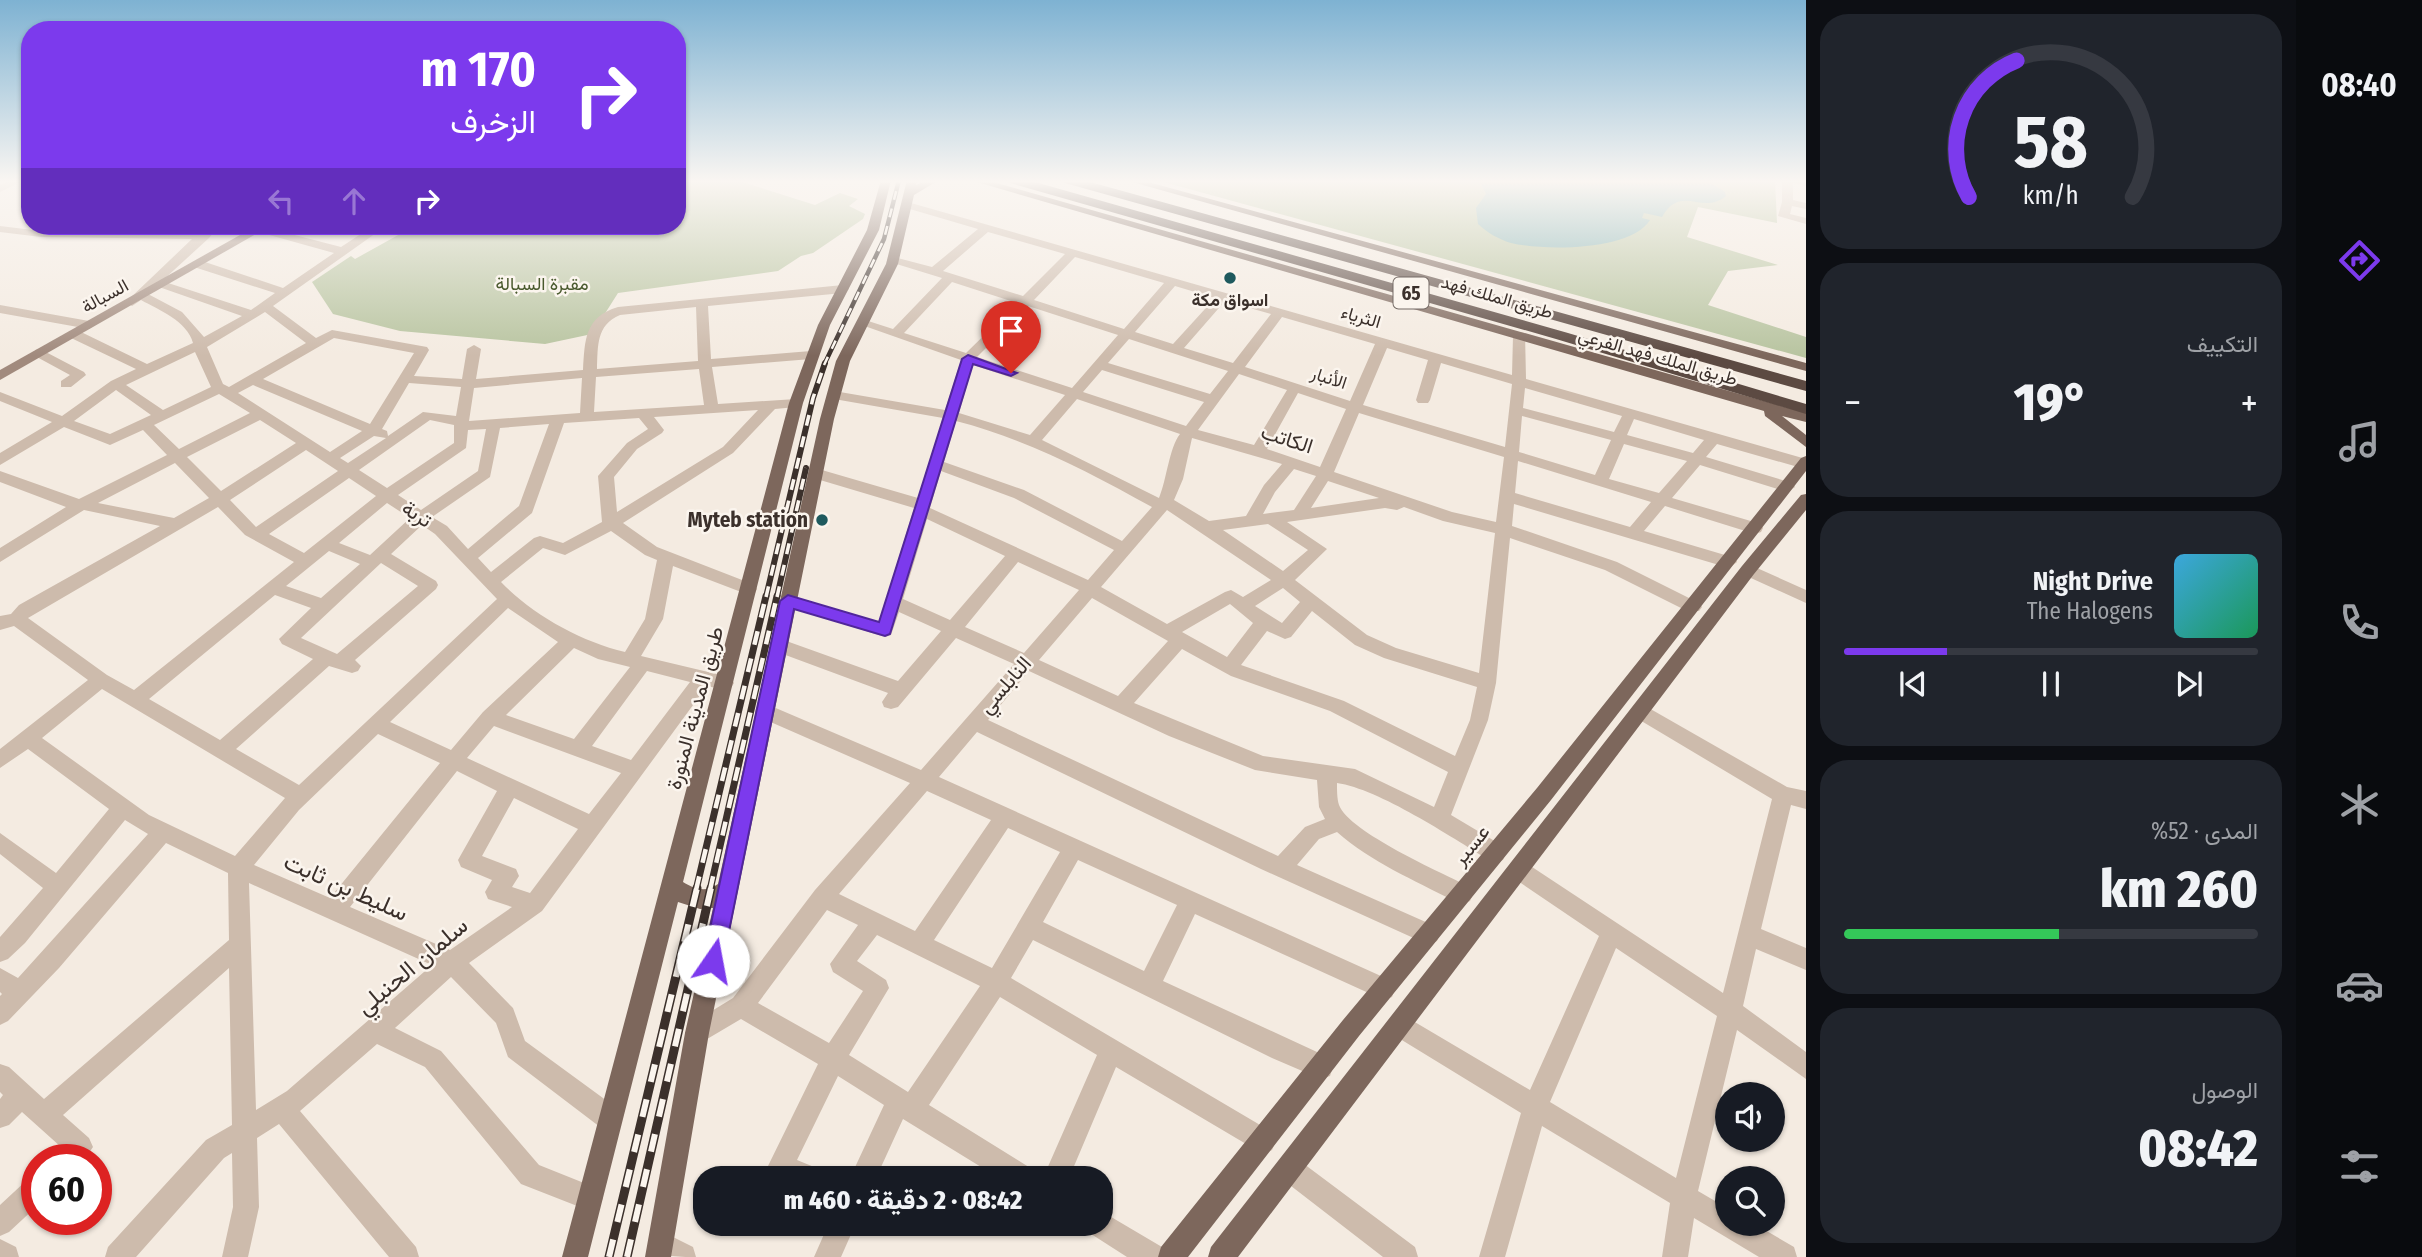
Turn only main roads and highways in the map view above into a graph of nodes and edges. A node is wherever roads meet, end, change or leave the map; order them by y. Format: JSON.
{"nodes":[{"id":1,"x":238,"y":239,"type":"edge"},
{"id":2,"x":869,"y":239,"type":"edge"},
{"id":3,"x":899,"y":239,"type":"edge"},
{"id":4,"x":1193,"y":239,"type":"edge"},
{"id":5,"x":1208,"y":239,"type":"edge"},
{"id":6,"x":1280,"y":239,"type":"edge"},
{"id":7,"x":1342,"y":239,"type":"edge"},
{"id":8,"x":1806,"y":367,"type":"edge"},
{"id":9,"x":0,"y":376,"type":"edge"},
{"id":10,"x":1806,"y":386,"type":"edge"},
{"id":11,"x":1711,"y":390,"type":"junction"},
{"id":12,"x":1806,"y":409,"type":"edge"},
{"id":13,"x":1806,"y":418,"type":"edge"},
{"id":14,"x":1806,"y":442,"type":"edge"},
{"id":15,"x":1805,"y":463,"type":"edge"},
{"id":16,"x":1806,"y":499,"type":"edge"},
{"id":17,"x":1738,"y":566,"type":"junction"},
{"id":18,"x":672,"y":887,"type":"junction"},
{"id":19,"x":728,"y":889,"type":"junction"},
{"id":20,"x":667,"y":1253,"type":"edge"},
{"id":21,"x":575,"y":1257,"type":"edge"},
{"id":22,"x":1171,"y":1257,"type":"edge"},
{"id":23,"x":1222,"y":1257,"type":"edge"}],
"edges":[{"from":1,"to":9,"type":"main road","name":"السبالة"},
{"from":2,"to":18,"type":"main road","name":"طريق المدينة المنورة"},
{"from":3,"to":19,"type":"main road"},
{"from":4,"to":11,"type":"main road","name":"طريق الملك فهد الفرعي"},
{"from":5,"to":12,"type":"highway","name":"طريق الملك فهد","number":"65"},
{"from":6,"to":10,"type":"highway","name":"طريق الملك فهد","number":"65"},
{"from":7,"to":8,"type":"main road","name":"طريق الملك فهد الفرعي"},
{"from":11,"to":13,"type":"main road","name":"طريق الملك فهد الفرعي"},
{"from":11,"to":14,"type":"main road"},
{"from":15,"to":17,"type":"main road","name":"عسير"},
{"from":16,"to":17,"type":"main road","name":"عسير"},
{"from":17,"to":22,"type":"main road","name":"عسير"},
{"from":17,"to":23,"type":"main road","name":"عسير"},
{"from":18,"to":19,"type":"main road"},
{"from":18,"to":21,"type":"main road","name":"طريق المدينة المنورة"},
{"from":19,"to":20,"type":"main road"}]}
